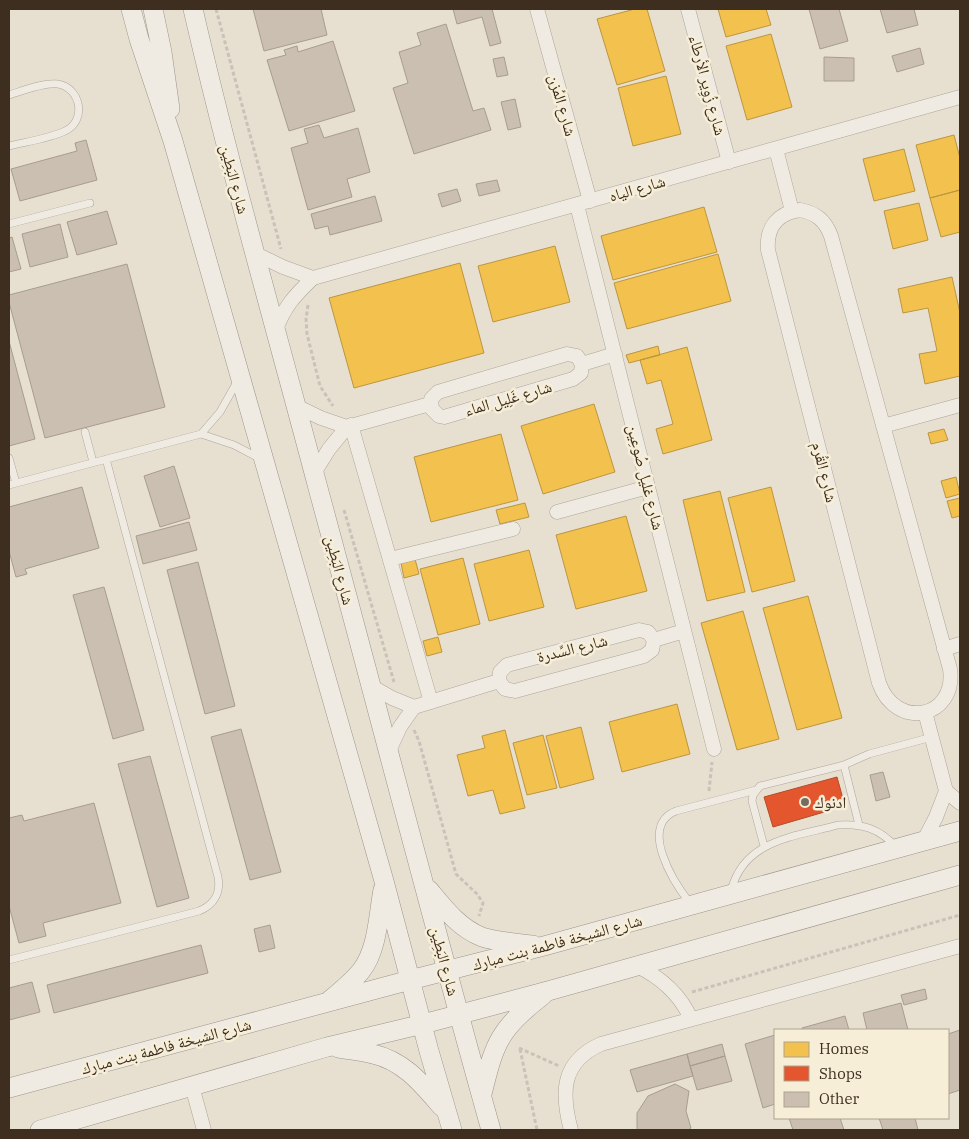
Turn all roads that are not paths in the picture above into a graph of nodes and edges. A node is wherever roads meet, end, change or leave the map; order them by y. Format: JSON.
{"nodes":[{"id":1,"x":131,"y":9,"type":"edge"},
{"id":2,"x":153,"y":9,"type":"edge"},
{"id":3,"x":193,"y":9,"type":"edge"},
{"id":4,"x":537,"y":9,"type":"edge"},
{"id":5,"x":688,"y":9,"type":"edge"},
{"id":6,"x":9,"y":95,"type":"edge"},
{"id":7,"x":960,"y":97,"type":"edge"},
{"id":8,"x":173,"y":141,"type":"junction"},
{"id":9,"x":9,"y":146,"type":"edge"},
{"id":10,"x":776,"y":149,"type":"junction"},
{"id":11,"x":729,"y":162,"type":"junction"},
{"id":12,"x":90,"y":203,"type":"dead end"},
{"id":13,"x":584,"y":203,"type":"junction"},
{"id":14,"x":792,"y":211,"type":"junction"},
{"id":15,"x":9,"y":224,"type":"edge"},
{"id":16,"x":254,"y":253,"type":"junction"},
{"id":17,"x":313,"y":278,"type":"junction"},
{"id":18,"x":275,"y":332,"type":"junction"},
{"id":19,"x":615,"y":354,"type":"junction"},
{"id":20,"x":582,"y":364,"type":"junction"},
{"id":21,"x":240,"y":374,"type":"junction"},
{"id":22,"x":430,"y":404,"type":"junction"},
{"id":23,"x":960,"y":405,"type":"edge"},
{"id":24,"x":296,"y":406,"type":"junction"},
{"id":25,"x":349,"y":426,"type":"junction"},
{"id":26,"x":883,"y":426,"type":"junction"},
{"id":27,"x":85,"y":432,"type":"dead end"},
{"id":28,"x":201,"y":434,"type":"junction"},
{"id":29,"x":9,"y":458,"type":"edge"},
{"id":30,"x":106,"y":459,"type":"junction"},
{"id":31,"x":264,"y":461,"type":"junction"},
{"id":32,"x":93,"y":462,"type":"junction"},
{"id":33,"x":314,"y":473,"type":"junction"},
{"id":34,"x":12,"y":484,"type":"edge"},
{"id":35,"x":648,"y":487,"type":"junction"},
{"id":36,"x":557,"y":512,"type":"dead end"},
{"id":37,"x":513,"y":529,"type":"dead end"},
{"id":38,"x":390,"y":559,"type":"junction"},
{"id":39,"x":684,"y":631,"type":"junction"},
{"id":40,"x":654,"y":640,"type":"junction"},
{"id":41,"x":960,"y":644,"type":"edge"},
{"id":42,"x":944,"y":649,"type":"junction"},
{"id":43,"x":499,"y":682,"type":"junction"},
{"id":44,"x":371,"y":686,"type":"junction"},
{"id":45,"x":431,"y":702,"type":"junction"},
{"id":46,"x":414,"y":708,"type":"junction"},
{"id":47,"x":925,"y":712,"type":"junction"},
{"id":48,"x":932,"y":737,"type":"junction"},
{"id":49,"x":714,"y":749,"type":"road end"},
{"id":50,"x":389,"y":751,"type":"junction"},
{"id":51,"x":844,"y":765,"type":"junction"},
{"id":52,"x":756,"y":790,"type":"junction"},
{"id":53,"x":946,"y":791,"type":"junction"},
{"id":54,"x":960,"y":804,"type":"edge"},
{"id":55,"x":860,"y":825,"type":"junction"},
{"id":56,"x":960,"y":831,"type":"edge"},
{"id":57,"x":923,"y":842,"type":"junction"},
{"id":58,"x":764,"y":846,"type":"junction"},
{"id":59,"x":898,"y":849,"type":"junction"},
{"id":60,"x":960,"y":875,"type":"edge"},
{"id":61,"x":384,"y":881,"type":"junction"},
{"id":62,"x":425,"y":886,"type":"junction"},
{"id":63,"x":730,"y":895,"type":"junction"},
{"id":64,"x":692,"y":905,"type":"junction"},
{"id":65,"x":544,"y":946,"type":"junction"},
{"id":66,"x":960,"y":946,"type":"edge"},
{"id":67,"x":9,"y":960,"type":"edge"},
{"id":68,"x":637,"y":966,"type":"junction"},
{"id":69,"x":448,"y":971,"type":"junction"},
{"id":70,"x":410,"y":980,"type":"junction"},
{"id":71,"x":548,"y":991,"type":"junction"},
{"id":72,"x":327,"y":1003,"type":"junction"},
{"id":73,"x":459,"y":1014,"type":"junction"},
{"id":74,"x":691,"y":1019,"type":"junction"},
{"id":75,"x":423,"y":1024,"type":"junction"},
{"id":76,"x":327,"y":1047,"type":"junction"},
{"id":77,"x":192,"y":1086,"type":"junction"},
{"id":78,"x":9,"y":1088,"type":"edge"},
{"id":79,"x":482,"y":1098,"type":"junction"},
{"id":80,"x":450,"y":1122,"type":"edge"},
{"id":81,"x":40,"y":1130,"type":"edge"},
{"id":82,"x":204,"y":1130,"type":"edge"},
{"id":83,"x":490,"y":1130,"type":"edge"},
{"id":84,"x":571,"y":1130,"type":"edge"}],
"edges":[{"from":1,"to":8,"type":"main road"},
{"from":2,"to":8,"type":"main road"},
{"from":3,"to":16,"type":"main road","name":"شارع البَطِين"},
{"from":4,"to":13,"type":"street","name":"شارع المُزن"},
{"from":5,"to":11,"type":"street","name":"شارع زُوِير الأرطاء"},
{"from":6,"to":9,"type":"lane"},
{"from":7,"to":10,"type":"street","name":"شارع الياه"},
{"from":8,"to":21,"type":"main road"},
{"from":10,"to":11,"type":"street","name":"شارع الياه"},
{"from":10,"to":14,"type":"street"},
{"from":11,"to":13,"type":"street","name":"شارع الياه"},
{"from":12,"to":15,"type":"lane"},
{"from":13,"to":17,"type":"street","name":"شارع الياه"},
{"from":13,"to":19,"type":"street","name":"شارع غليل صُوعِين"},
{"from":14,"to":26,"type":"street"},
{"from":14,"to":47,"type":"street","name":"شارع القُرم"},
{"from":16,"to":17,"type":"street"},
{"from":16,"to":18,"type":"main road","name":"شارع البَطِين"},
{"from":17,"to":18,"type":"street","name":"شارع الياه"},
{"from":18,"to":24,"type":"main road","name":"شارع البَطِين"},
{"from":19,"to":20,"type":"street"},
{"from":19,"to":35,"type":"street","name":"شارع غليل صُوعِين"},
{"from":20,"to":22,"type":"street","name":"شارع غَلِيل الماء"},
{"from":20,"to":22,"type":"street","name":"شارع غَلِيل الماء"},
{"from":21,"to":28,"type":"lane"},
{"from":21,"to":31,"type":"main road"},
{"from":22,"to":25,"type":"street","name":"شارع غَلِيل الماء"},
{"from":23,"to":26,"type":"street"},
{"from":24,"to":25,"type":"street"},
{"from":24,"to":33,"type":"main road","name":"شارع البَطِين"},
{"from":25,"to":33,"type":"street"},
{"from":25,"to":38,"type":"street"},
{"from":26,"to":42,"type":"street"},
{"from":27,"to":32,"type":"lane"},
{"from":28,"to":30,"type":"lane"},
{"from":28,"to":31,"type":"lane"},
{"from":29,"to":34,"type":"lane"},
{"from":30,"to":32,"type":"lane"},
{"from":30,"to":67,"type":"lane"},
{"from":31,"to":61,"type":"main road"},
{"from":32,"to":34,"type":"lane"},
{"from":33,"to":44,"type":"main road","name":"شارع البَطِين"},
{"from":35,"to":36,"type":"street"},
{"from":35,"to":39,"type":"street","name":"شارع غليل صُوعِين"},
{"from":37,"to":38,"type":"street"},
{"from":38,"to":45,"type":"street"},
{"from":39,"to":40,"type":"street"},
{"from":39,"to":49,"type":"street","name":"شارع غليل صُوعِين"},
{"from":40,"to":43,"type":"street","name":"شارع السِّدرة"},
{"from":40,"to":43,"type":"street","name":"شارع السِّدرة"},
{"from":41,"to":42,"type":"street"},
{"from":42,"to":47,"type":"street"},
{"from":43,"to":45,"type":"street"},
{"from":44,"to":46,"type":"street"},
{"from":44,"to":50,"type":"main road","name":"شارع البَطِين"},
{"from":45,"to":46,"type":"street"},
{"from":46,"to":50,"type":"street"},
{"from":47,"to":48,"type":"street"},
{"from":48,"to":51,"type":"lane"},
{"from":48,"to":53,"type":"street"},
{"from":50,"to":62,"type":"main road","name":"شارع البَطِين"},
{"from":51,"to":52,"type":"lane"},
{"from":51,"to":55,"type":"lane"},
{"from":52,"to":58,"type":"lane"},
{"from":52,"to":64,"type":"lane"},
{"from":53,"to":54,"type":"street"},
{"from":53,"to":57,"type":"street"},
{"from":55,"to":58,"type":"lane"},
{"from":55,"to":59,"type":"lane"},
{"from":56,"to":57,"type":"main road","name":"شارع الشيخة فاطمة بنت مبارك"},
{"from":57,"to":59,"type":"main road","name":"شارع الشيخة فاطمة بنت مبارك"},
{"from":58,"to":63,"type":"lane"},
{"from":59,"to":63,"type":"main road","name":"شارع الشيخة فاطمة بنت مبارك"},
{"from":60,"to":68,"type":"main road"},
{"from":61,"to":70,"type":"main road"},
{"from":61,"to":72,"type":"main road"},
{"from":62,"to":65,"type":"main road"},
{"from":62,"to":69,"type":"main road","name":"شارع البَطِين"},
{"from":63,"to":64,"type":"main road","name":"شارع الشيخة فاطمة بنت مبارك"},
{"from":64,"to":65,"type":"main road","name":"شارع الشيخة فاطمة بنت مبارك"},
{"from":65,"to":69,"type":"main road","name":"شارع الشيخة فاطمة بنت مبارك"},
{"from":66,"to":74,"type":"street"},
{"from":68,"to":71,"type":"main road"},
{"from":68,"to":74,"type":"street"},
{"from":69,"to":70,"type":"main road","name":"شارع الشيخة فاطمة بنت مبارك"},
{"from":69,"to":73,"type":"main road","name":"شارع البَطِين"},
{"from":70,"to":72,"type":"main road","name":"شارع الشيخة فاطمة بنت مبارك"},
{"from":70,"to":75,"type":"main road"},
{"from":71,"to":73,"type":"main road"},
{"from":71,"to":79,"type":"main road"},
{"from":72,"to":78,"type":"main road","name":"شارع الشيخة فاطمة بنت مبارك"},
{"from":73,"to":75,"type":"main road"},
{"from":73,"to":79,"type":"main road","name":"شارع البَطِين"},
{"from":74,"to":84,"type":"street"},
{"from":75,"to":76,"type":"main road"},
{"from":75,"to":80,"type":"main road"},
{"from":76,"to":77,"type":"main road"},
{"from":76,"to":80,"type":"main road"},
{"from":77,"to":81,"type":"main road"},
{"from":77,"to":82,"type":"street"},
{"from":79,"to":83,"type":"main road","name":"شارع البَطِين"}]}
